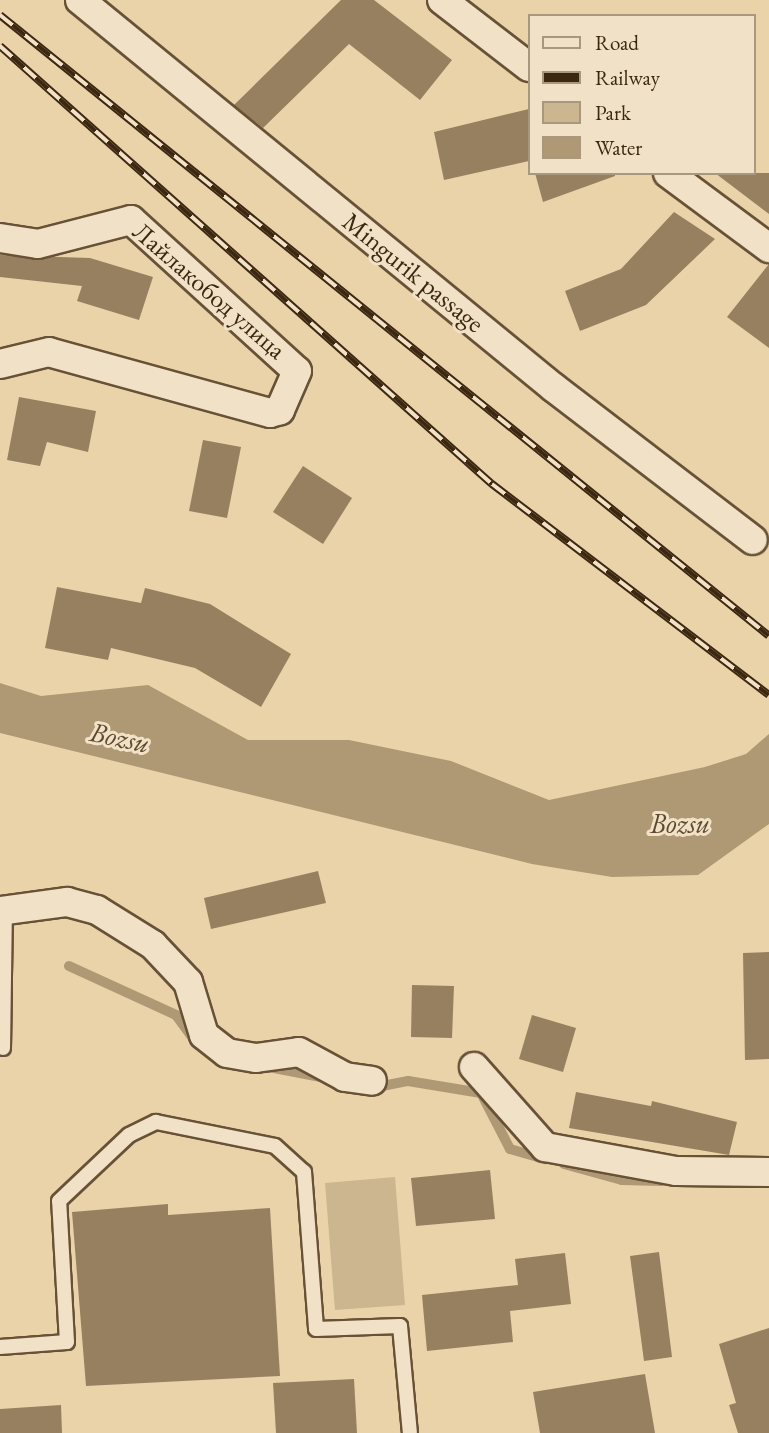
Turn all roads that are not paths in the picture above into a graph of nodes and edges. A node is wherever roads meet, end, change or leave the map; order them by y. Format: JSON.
{"nodes":[{"id":1,"x":78,"y":0,"type":"edge"},
{"id":2,"x":442,"y":0,"type":"edge"},
{"id":3,"x":528,"y":66,"type":"edge"},
{"id":4,"x":671,"y":175,"type":"edge"},
{"id":5,"x":0,"y":239,"type":"edge"},
{"id":6,"x":769,"y":248,"type":"edge"},
{"id":7,"x":0,"y":364,"type":"edge"},
{"id":8,"x":753,"y":540,"type":"dead end"},
{"id":9,"x":3,"y":910,"type":"edge"},
{"id":10,"x":3,"y":1048,"type":"dead end"},
{"id":11,"x":474,"y":1067,"type":"dead end"},
{"id":12,"x":372,"y":1080,"type":"dead end"},
{"id":13,"x":769,"y":1172,"type":"edge"},
{"id":14,"x":0,"y":1347,"type":"edge"},
{"id":15,"x":410,"y":1433,"type":"edge"}],
"edges":[{"from":1,"to":8,"type":"street","name":"Mingurik passage"},
{"from":2,"to":3,"type":"street"},
{"from":4,"to":6,"type":"street"},
{"from":5,"to":7,"type":"street","name":"Лайлакобод улица"},
{"from":9,"to":10,"type":"lane"},
{"from":9,"to":12,"type":"street"},
{"from":11,"to":13,"type":"street"},
{"from":14,"to":15,"type":"lane"}]}
